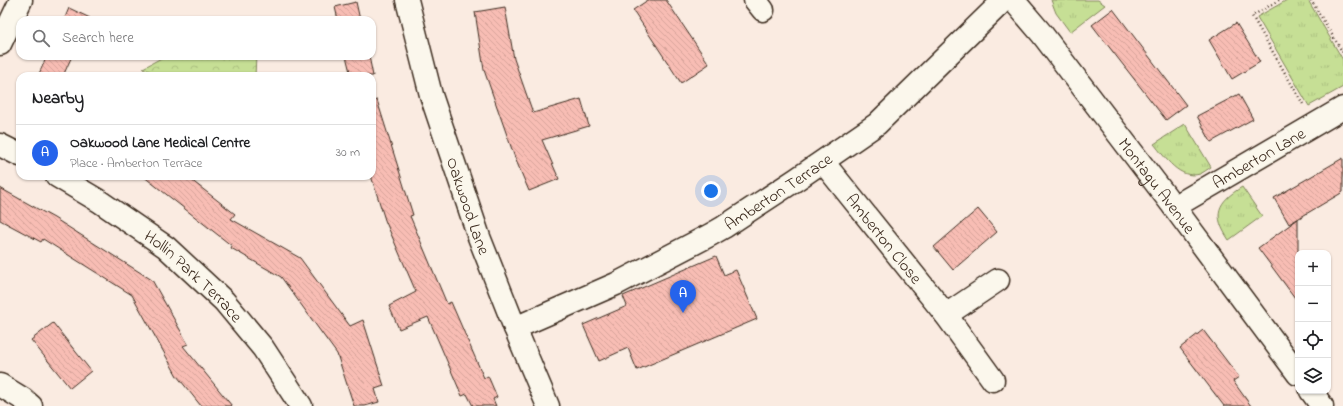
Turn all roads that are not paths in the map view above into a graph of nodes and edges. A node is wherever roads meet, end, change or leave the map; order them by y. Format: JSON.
{"nodes":[{"id":1,"x":21,"y":0,"type":"edge"},
{"id":2,"x":407,"y":0,"type":"edge"},
{"id":3,"x":1004,"y":0,"type":"edge"},
{"id":4,"x":1013,"y":0,"type":"edge"},
{"id":5,"x":0,"y":44,"type":"edge"},
{"id":6,"x":1343,"y":108,"type":"edge"},
{"id":7,"x":0,"y":146,"type":"edge"},
{"id":8,"x":16,"y":153,"type":"edge"},
{"id":9,"x":823,"y":162,"type":"junction"},
{"id":10,"x":64,"y":180,"type":"edge"},
{"id":11,"x":1174,"y":207,"type":"junction"},
{"id":12,"x":998,"y":280,"type":"dead end"},
{"id":13,"x":946,"y":316,"type":"junction"},
{"id":14,"x":514,"y":328,"type":"junction"},
{"id":15,"x":1295,"y":370,"type":"edge"},
{"id":16,"x":993,"y":380,"type":"dead end"},
{"id":17,"x":0,"y":385,"type":"edge"},
{"id":18,"x":1313,"y":394,"type":"edge"},
{"id":19,"x":31,"y":406,"type":"edge"},
{"id":20,"x":301,"y":406,"type":"edge"},
{"id":21,"x":548,"y":406,"type":"edge"},
{"id":22,"x":1322,"y":406,"type":"edge"}],
"edges":[{"from":1,"to":5,"type":"street"},
{"from":2,"to":14,"type":"street","name":"Oakwood Lane"},
{"from":3,"to":9,"type":"street","name":"Amberton Terrace"},
{"from":4,"to":11,"type":"street","name":"Montagu Avenue"},
{"from":6,"to":11,"type":"street","name":"Amberton Lane"},
{"from":7,"to":8,"type":"street"},
{"from":9,"to":13,"type":"street","name":"Amberton Close"},
{"from":9,"to":14,"type":"street","name":"Amberton Terrace"},
{"from":10,"to":20,"type":"street","name":"Hollin Park Terrace"},
{"from":11,"to":15,"type":"street","name":"Montagu Avenue"},
{"from":12,"to":13,"type":"street"},
{"from":13,"to":16,"type":"street","name":"Amberton Close"},
{"from":14,"to":21,"type":"street","name":"Oakwood Lane"},
{"from":17,"to":19,"type":"street"},
{"from":18,"to":22,"type":"street"}]}
